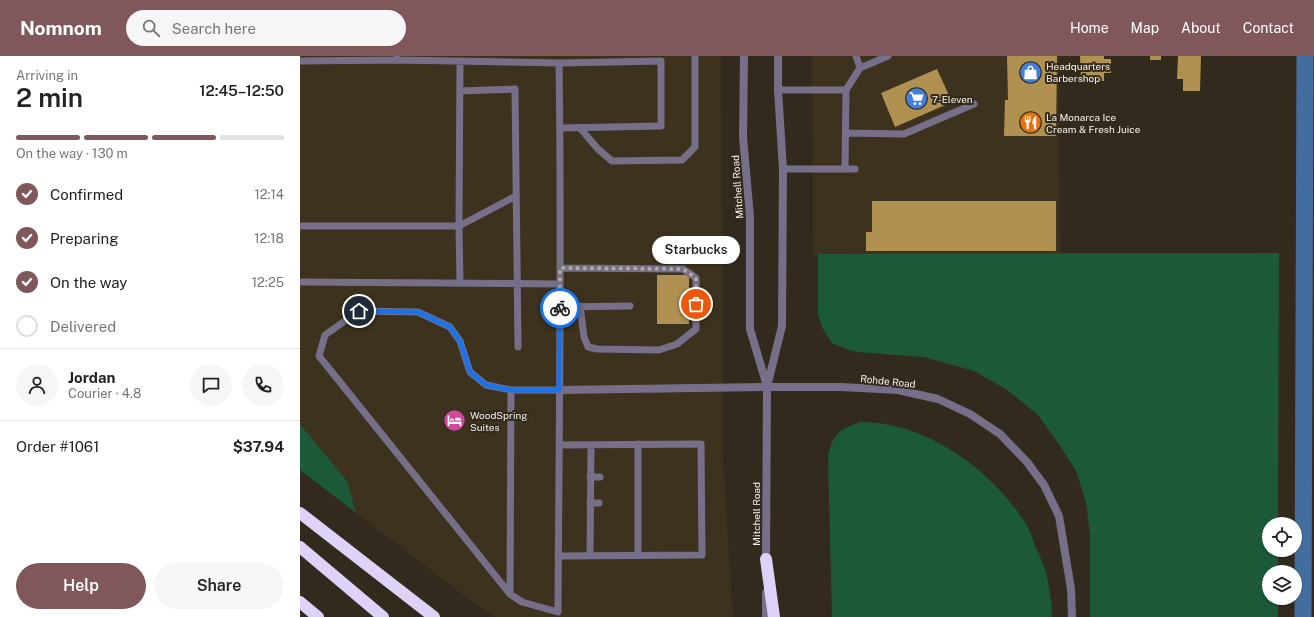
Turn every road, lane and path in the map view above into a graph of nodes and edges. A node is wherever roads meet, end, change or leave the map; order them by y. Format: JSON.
{"nodes":[{"id":1,"x":695,"y":56,"type":"edge"},
{"id":2,"x":744,"y":56,"type":"edge"},
{"id":3,"x":778,"y":56,"type":"edge"},
{"id":4,"x":856,"y":56,"type":"edge"},
{"id":5,"x":886,"y":57,"type":"edge"},
{"id":6,"x":353,"y":58,"type":"edge"},
{"id":7,"x":397,"y":58,"type":"edge"},
{"id":8,"x":304,"y":59,"type":"edge"},
{"id":9,"x":437,"y":59,"type":"edge"},
{"id":10,"x":513,"y":59,"type":"edge"},
{"id":11,"x":596,"y":59,"type":"edge"},
{"id":12,"x":550,"y":60,"type":"edge"},
{"id":13,"x":460,"y":61,"type":"junction"},
{"id":14,"x":559,"y":63,"type":"junction"},
{"id":15,"x":860,"y":68,"type":"junction"},
{"id":16,"x":778,"y":90,"type":"junction"},
{"id":17,"x":846,"y":90,"type":"junction"},
{"id":18,"x":460,"y":91,"type":"junction"},
{"id":19,"x":974,"y":104,"type":"dead end"},
{"id":20,"x":560,"y":128,"type":"junction"},
{"id":21,"x":580,"y":128,"type":"junction"},
{"id":22,"x":846,"y":133,"type":"junction"},
{"id":23,"x":783,"y":169,"type":"junction"},
{"id":24,"x":845,"y":169,"type":"junction"},
{"id":25,"x":856,"y":169,"type":"dead end"},
{"id":26,"x":516,"y":196,"type":"junction"},
{"id":27,"x":300,"y":226,"type":"edge"},
{"id":28,"x":459,"y":226,"type":"junction"},
{"id":29,"x":560,"y":268,"type":"junction"},
{"id":30,"x":300,"y":282,"type":"edge"},
{"id":31,"x":460,"y":283,"type":"junction"},
{"id":32,"x":517,"y":283,"type":"junction"},
{"id":33,"x":560,"y":284,"type":"junction"},
{"id":34,"x":580,"y":306,"type":"junction"},
{"id":35,"x":630,"y":306,"type":"dead end"},
{"id":36,"x":560,"y":307,"type":"junction"},
{"id":37,"x":518,"y":347,"type":"dead end"},
{"id":38,"x":767,"y":387,"type":"junction"},
{"id":39,"x":511,"y":390,"type":"junction"},
{"id":40,"x":559,"y":390,"type":"junction"},
{"id":41,"x":638,"y":444,"type":"junction"},
{"id":42,"x":559,"y":445,"type":"junction"},
{"id":43,"x":591,"y":445,"type":"junction"},
{"id":44,"x":590,"y":477,"type":"junction"},
{"id":45,"x":600,"y":477,"type":"dead end"},
{"id":46,"x":631,"y":477,"type":"dead end"},
{"id":47,"x":638,"y":477,"type":"junction"},
{"id":48,"x":590,"y":503,"type":"junction"},
{"id":49,"x":599,"y":503,"type":"dead end"},
{"id":50,"x":630,"y":503,"type":"dead end"},
{"id":51,"x":638,"y":503,"type":"junction"},
{"id":52,"x":300,"y":513,"type":"edge"},
{"id":53,"x":300,"y":547,"type":"edge"},
{"id":54,"x":558,"y":556,"type":"junction"},
{"id":55,"x":590,"y":556,"type":"junction"},
{"id":56,"x":638,"y":556,"type":"junction"},
{"id":57,"x":766,"y":559,"type":"junction"},
{"id":58,"x":510,"y":594,"type":"junction"},
{"id":59,"x":300,"y":602,"type":"edge"},
{"id":60,"x":318,"y":617,"type":"edge"},
{"id":61,"x":383,"y":617,"type":"edge"},
{"id":62,"x":434,"y":617,"type":"edge"},
{"id":63,"x":766,"y":617,"type":"edge"},
{"id":64,"x":774,"y":617,"type":"edge"},
{"id":65,"x":1072,"y":617,"type":"edge"}],
"edges":[{"from":1,"to":21,"type":"lane"},
{"from":2,"to":38,"type":"street","name":"Mitchell Road"},
{"from":3,"to":16,"type":"street","name":"Mitchell Road"},
{"from":4,"to":15,"type":"lane"},
{"from":5,"to":15,"type":"lane"},
{"from":6,"to":7,"type":"lane"},
{"from":6,"to":8,"type":"lane"},
{"from":7,"to":9,"type":"lane"},
{"from":9,"to":13,"type":"lane"},
{"from":10,"to":12,"type":"lane"},
{"from":10,"to":13,"type":"lane"},
{"from":11,"to":14,"type":"lane"},
{"from":11,"to":21,"type":"lane"},
{"from":12,"to":14,"type":"lane"},
{"from":13,"to":18,"type":"lane"},
{"from":14,"to":20,"type":"lane"},
{"from":15,"to":17,"type":"lane"},
{"from":16,"to":17,"type":"lane"},
{"from":16,"to":23,"type":"street","name":"Mitchell Road"},
{"from":17,"to":22,"type":"lane"},
{"from":18,"to":26,"type":"lane"},
{"from":18,"to":28,"type":"lane"},
{"from":19,"to":22,"type":"lane"},
{"from":20,"to":21,"type":"lane"},
{"from":20,"to":29,"type":"lane"},
{"from":22,"to":24,"type":"lane"},
{"from":23,"to":24,"type":"lane"},
{"from":23,"to":38,"type":"street","name":"Mitchell Road"},
{"from":24,"to":25,"type":"lane"},
{"from":26,"to":28,"type":"lane"},
{"from":26,"to":32,"type":"lane"},
{"from":27,"to":28,"type":"lane"},
{"from":28,"to":31,"type":"lane"},
{"from":29,"to":33,"type":"lane"},
{"from":29,"to":34,"type":"lane"},
{"from":30,"to":31,"type":"lane"},
{"from":31,"to":32,"type":"lane"},
{"from":32,"to":33,"type":"lane"},
{"from":32,"to":37,"type":"lane"},
{"from":33,"to":36,"type":"lane"},
{"from":34,"to":35,"type":"lane"},
{"from":34,"to":36,"type":"lane"},
{"from":36,"to":40,"type":"lane"},
{"from":38,"to":40,"type":"street","name":"Rohde Road"},
{"from":38,"to":57,"type":"street","name":"Mitchell Road"},
{"from":38,"to":65,"type":"street","name":"Rohde Road"},
{"from":39,"to":40,"type":"lane"},
{"from":39,"to":58,"type":"lane"},
{"from":39,"to":58,"type":"lane"},
{"from":40,"to":42,"type":"lane"},
{"from":41,"to":43,"type":"lane"},
{"from":41,"to":47,"type":"lane"},
{"from":41,"to":56,"type":"lane"},
{"from":42,"to":43,"type":"lane"},
{"from":42,"to":54,"type":"lane"},
{"from":43,"to":44,"type":"lane"},
{"from":44,"to":45,"type":"lane"},
{"from":44,"to":48,"type":"lane"},
{"from":46,"to":47,"type":"lane"},
{"from":47,"to":51,"type":"lane"},
{"from":48,"to":49,"type":"lane"},
{"from":48,"to":55,"type":"lane"},
{"from":50,"to":51,"type":"lane"},
{"from":51,"to":56,"type":"lane"},
{"from":52,"to":62,"type":"highway"},
{"from":53,"to":61,"type":"highway"},
{"from":54,"to":55,"type":"lane"},
{"from":54,"to":58,"type":"lane"},
{"from":55,"to":56,"type":"lane"},
{"from":57,"to":63,"type":"street","name":"Mitchell Road"},
{"from":57,"to":64,"type":"highway"},
{"from":59,"to":60,"type":"highway"}]}
